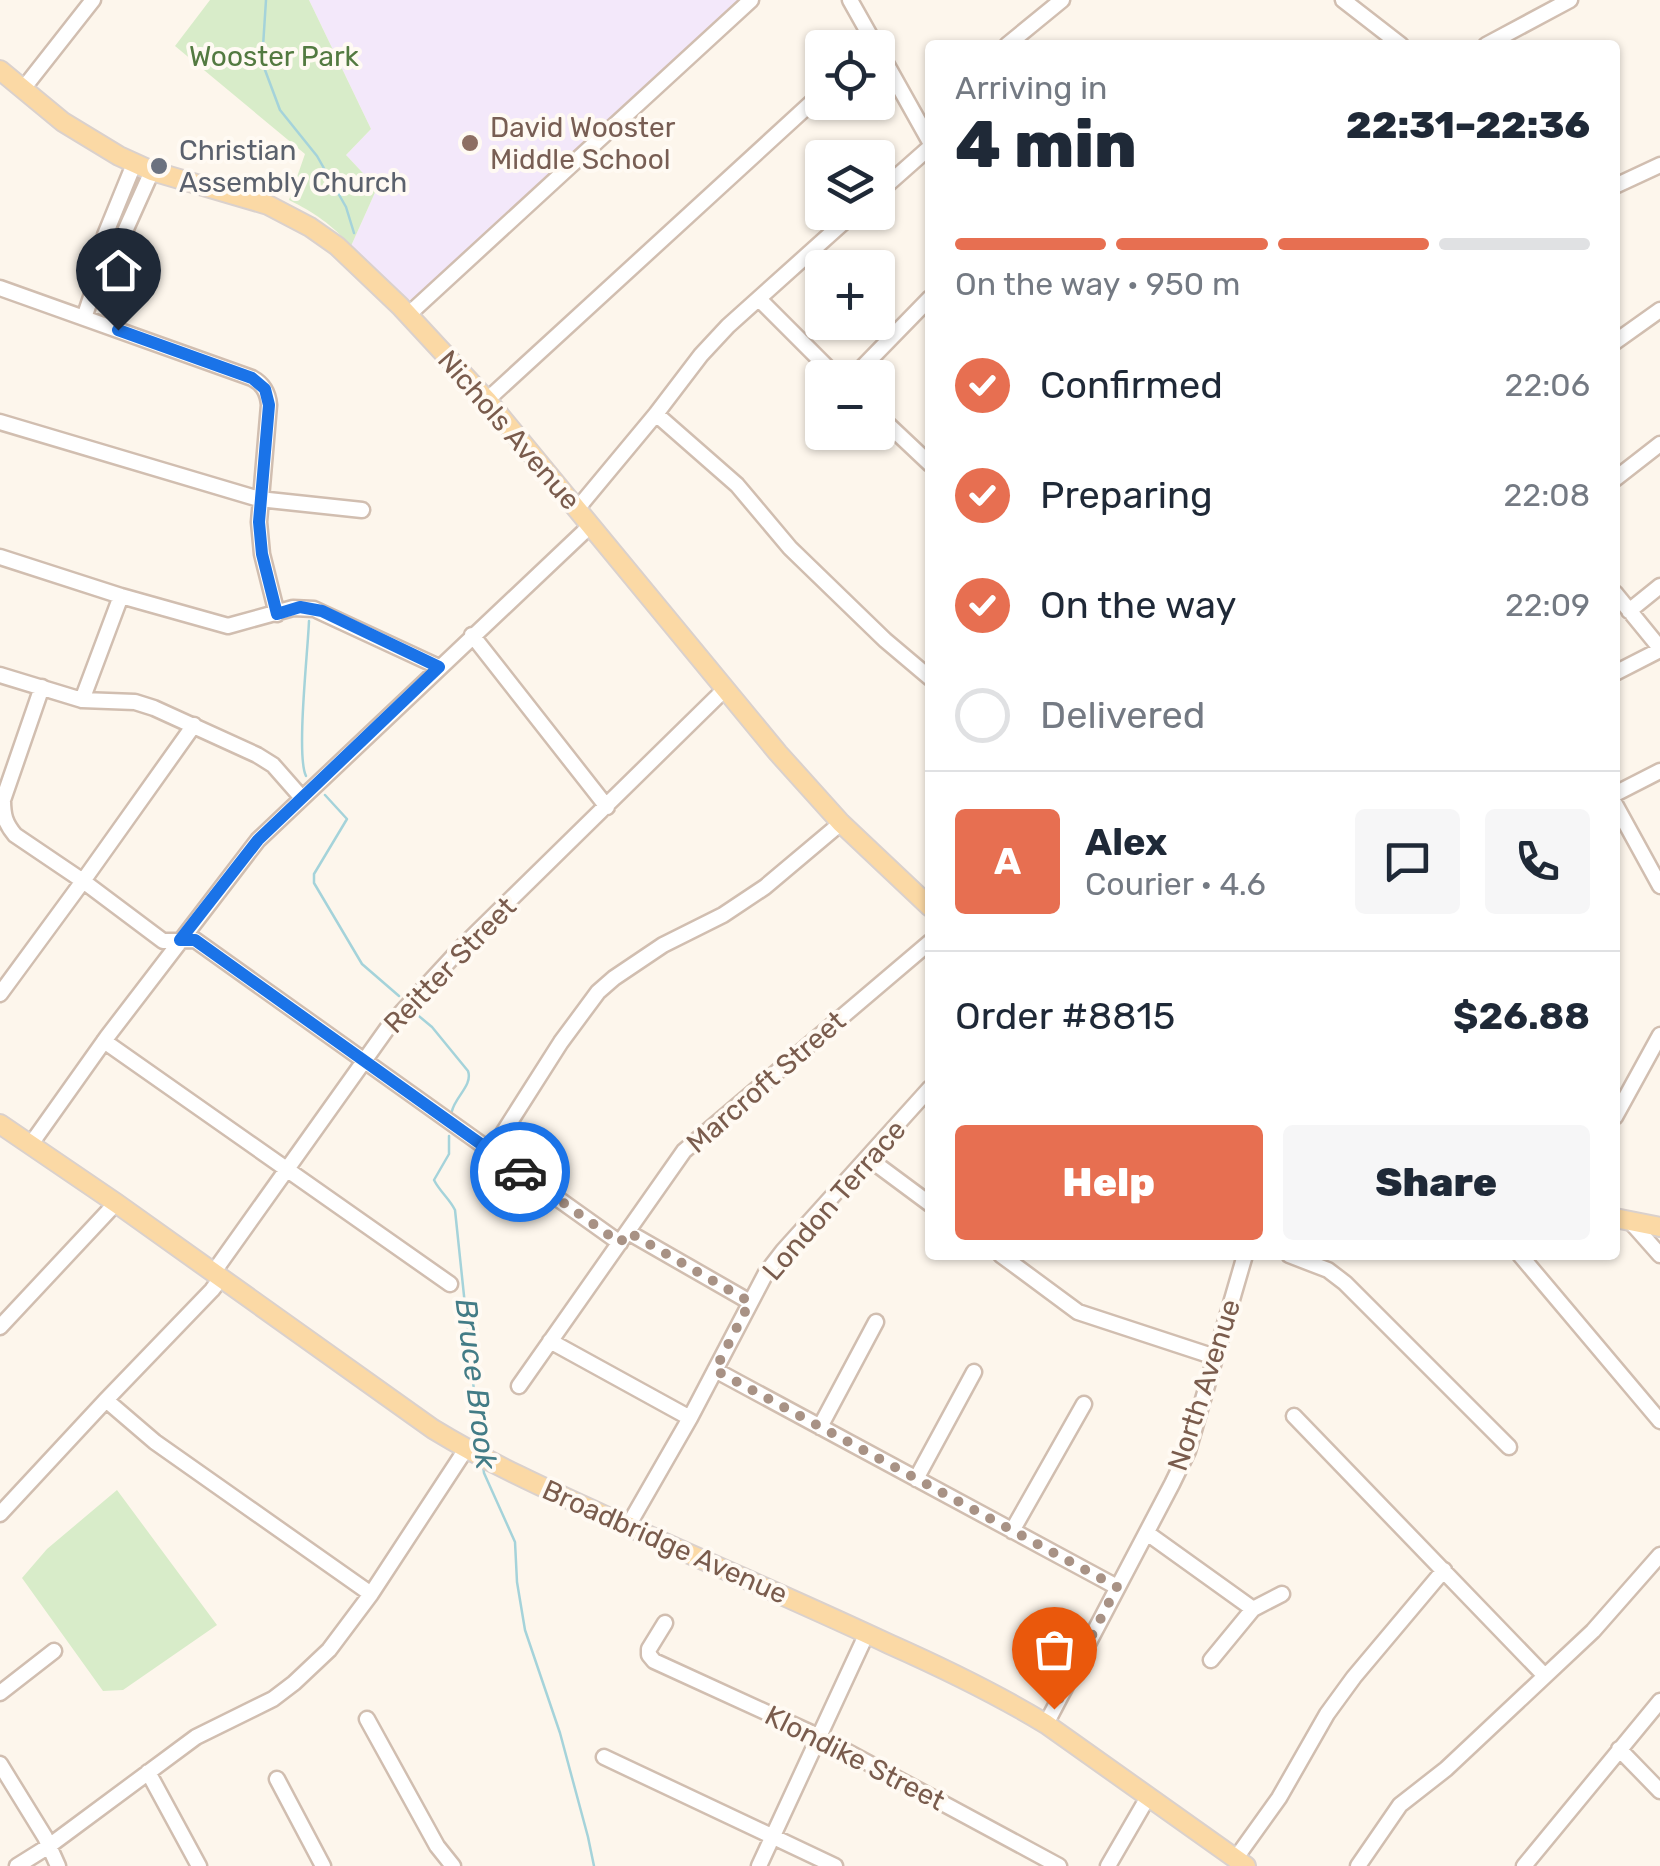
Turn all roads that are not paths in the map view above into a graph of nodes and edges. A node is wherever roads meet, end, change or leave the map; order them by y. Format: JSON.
{"nodes":[{"id":1,"x":94,"y":0,"type":"edge"},
{"id":2,"x":751,"y":0,"type":"edge"},
{"id":3,"x":850,"y":0,"type":"edge"},
{"id":4,"x":1062,"y":0,"type":"edge"},
{"id":5,"x":1343,"y":0,"type":"edge"},
{"id":6,"x":1570,"y":0,"type":"edge"},
{"id":7,"x":867,"y":30,"type":"edge"},
{"id":8,"x":1013,"y":40,"type":"edge"},
{"id":9,"x":1395,"y":40,"type":"edge"},
{"id":10,"x":1495,"y":40,"type":"edge"},
{"id":11,"x":0,"y":70,"type":"edge"},
{"id":12,"x":895,"y":80,"type":"edge"},
{"id":13,"x":23,"y":90,"type":"junction"},
{"id":14,"x":805,"y":109,"type":"edge"},
{"id":15,"x":925,"y":112,"type":"edge"},
{"id":16,"x":917,"y":119,"type":"junction"},
{"id":17,"x":925,"y":134,"type":"edge"},
{"id":18,"x":925,"y":149,"type":"edge"},
{"id":19,"x":1660,"y":164,"type":"edge"},
{"id":20,"x":143,"y":168,"type":"junction"},
{"id":21,"x":895,"y":177,"type":"edge"},
{"id":22,"x":1620,"y":184,"type":"edge"},
{"id":23,"x":836,"y":230,"type":"edge"},
{"id":24,"x":0,"y":288,"type":"edge"},
{"id":25,"x":759,"y":299,"type":"junction"},
{"id":26,"x":925,"y":303,"type":"edge"},
{"id":27,"x":1660,"y":310,"type":"edge"},
{"id":28,"x":408,"y":315,"type":"junction"},
{"id":29,"x":84,"y":318,"type":"junction"},
{"id":30,"x":1620,"y":338,"type":"edge"},
{"id":31,"x":820,"y":360,"type":"edge"},
{"id":32,"x":870,"y":360,"type":"edge"},
{"id":33,"x":487,"y":400,"type":"junction"},
{"id":34,"x":656,"y":414,"type":"junction"},
{"id":35,"x":0,"y":422,"type":"edge"},
{"id":36,"x":895,"y":431,"type":"edge"},
{"id":37,"x":1660,"y":444,"type":"edge"},
{"id":38,"x":925,"y":459,"type":"edge"},
{"id":39,"x":1620,"y":475,"type":"edge"},
{"id":40,"x":259,"y":499,"type":"junction"},
{"id":41,"x":577,"y":509,"type":"junction"},
{"id":42,"x":362,"y":510,"type":"dead end"},
{"id":43,"x":590,"y":526,"type":"junction"},
{"id":44,"x":0,"y":557,"type":"edge"},
{"id":45,"x":1660,"y":586,"type":"edge"},
{"id":46,"x":120,"y":596,"type":"junction"},
{"id":47,"x":1620,"y":599,"type":"edge"},
{"id":48,"x":1629,"y":611,"type":"junction"},
{"id":49,"x":277,"y":614,"type":"junction"},
{"id":50,"x":472,"y":635,"type":"junction"},
{"id":51,"x":1660,"y":649,"type":"edge"},
{"id":52,"x":439,"y":667,"type":"junction"},
{"id":53,"x":925,"y":670,"type":"edge"},
{"id":54,"x":1620,"y":670,"type":"edge"},
{"id":55,"x":0,"y":674,"type":"edge"},
{"id":56,"x":42,"y":687,"type":"junction"},
{"id":57,"x":724,"y":690,"type":"junction"},
{"id":58,"x":82,"y":700,"type":"junction"},
{"id":59,"x":194,"y":725,"type":"junction"},
{"id":60,"x":1660,"y":771,"type":"edge"},
{"id":61,"x":1620,"y":791,"type":"edge"},
{"id":62,"x":302,"y":798,"type":"junction"},
{"id":63,"x":2,"y":799,"type":"edge"},
{"id":64,"x":607,"y":807,"type":"junction"},
{"id":65,"x":1620,"y":813,"type":"edge"},
{"id":66,"x":842,"y":823,"type":"junction"},
{"id":67,"x":83,"y":882,"type":"junction"},
{"id":68,"x":1660,"y":886,"type":"edge"},
{"id":69,"x":925,"y":902,"type":"edge"},
{"id":70,"x":180,"y":940,"type":"junction"},
{"id":71,"x":925,"y":946,"type":"edge"},
{"id":72,"x":6,"y":972,"type":"edge"},
{"id":73,"x":0,"y":994,"type":"edge"},
{"id":74,"x":1660,"y":1035,"type":"edge"},
{"id":75,"x":104,"y":1041,"type":"junction"},
{"id":76,"x":364,"y":1061,"type":"junction"},
{"id":77,"x":925,"y":1094,"type":"edge"},
{"id":78,"x":1620,"y":1108,"type":"edge"},
{"id":79,"x":0,"y":1124,"type":"edge"},
{"id":80,"x":31,"y":1144,"type":"junction"},
{"id":81,"x":491,"y":1152,"type":"junction"},
{"id":82,"x":868,"y":1158,"type":"junction"},
{"id":83,"x":287,"y":1168,"type":"junction"},
{"id":84,"x":925,"y":1200,"type":"edge"},
{"id":85,"x":116,"y":1203,"type":"junction"},
{"id":86,"x":1622,"y":1219,"type":"edge"},
{"id":87,"x":1660,"y":1226,"type":"edge"},
{"id":88,"x":624,"y":1238,"type":"junction"},
{"id":89,"x":1660,"y":1255,"type":"edge"},
{"id":90,"x":1007,"y":1260,"type":"edge"},
{"id":91,"x":1244,"y":1260,"type":"edge"},
{"id":92,"x":1302,"y":1260,"type":"edge"},
{"id":93,"x":1524,"y":1260,"type":"edge"},
{"id":94,"x":217,"y":1276,"type":"junction"},
{"id":95,"x":450,"y":1284,"type":"dead end"},
{"id":96,"x":750,"y":1302,"type":"junction"},
{"id":97,"x":876,"y":1322,"type":"dead end"},
{"id":98,"x":0,"y":1328,"type":"edge"},
{"id":99,"x":550,"y":1341,"type":"junction"},
{"id":100,"x":1216,"y":1356,"type":"junction"},
{"id":101,"x":715,"y":1370,"type":"junction"},
{"id":102,"x":974,"y":1372,"type":"dead end"},
{"id":103,"x":519,"y":1386,"type":"dead end"},
{"id":104,"x":106,"y":1400,"type":"junction"},
{"id":105,"x":1084,"y":1404,"type":"dead end"},
{"id":106,"x":1294,"y":1416,"type":"dead end"},
{"id":107,"x":690,"y":1418,"type":"junction"},
{"id":108,"x":1660,"y":1420,"type":"edge"},
{"id":109,"x":820,"y":1428,"type":"junction"},
{"id":110,"x":1508,"y":1447,"type":"dead end"},
{"id":111,"x":470,"y":1451,"type":"junction"},
{"id":112,"x":916,"y":1479,"type":"junction"},
{"id":113,"x":0,"y":1514,"type":"edge"},
{"id":114,"x":628,"y":1526,"type":"junction"},
{"id":115,"x":1012,"y":1530,"type":"junction"},
{"id":116,"x":1147,"y":1533,"type":"junction"},
{"id":117,"x":1660,"y":1555,"type":"edge"},
{"id":118,"x":1444,"y":1570,"type":"junction"},
{"id":119,"x":1117,"y":1587,"type":"junction"},
{"id":120,"x":371,"y":1594,"type":"junction"},
{"id":121,"x":1282,"y":1594,"type":"dead end"},
{"id":122,"x":1253,"y":1608,"type":"junction"},
{"id":123,"x":665,"y":1624,"type":"dead end"},
{"id":124,"x":867,"y":1633,"type":"junction"},
{"id":125,"x":54,"y":1651,"type":"dead end"},
{"id":126,"x":1211,"y":1660,"type":"dead end"},
{"id":127,"x":1545,"y":1676,"type":"junction"},
{"id":128,"x":0,"y":1693,"type":"edge"},
{"id":129,"x":1660,"y":1700,"type":"edge"},
{"id":130,"x":367,"y":1720,"type":"dead end"},
{"id":131,"x":1046,"y":1724,"type":"junction"},
{"id":132,"x":820,"y":1737,"type":"junction"},
{"id":133,"x":1619,"y":1749,"type":"junction"},
{"id":134,"x":604,"y":1758,"type":"dead end"},
{"id":135,"x":0,"y":1764,"type":"edge"},
{"id":136,"x":148,"y":1772,"type":"junction"},
{"id":137,"x":277,"y":1779,"type":"dead end"},
{"id":138,"x":1660,"y":1791,"type":"edge"},
{"id":139,"x":1148,"y":1797,"type":"junction"},
{"id":140,"x":772,"y":1837,"type":"junction"},
{"id":141,"x":49,"y":1846,"type":"junction"},
{"id":142,"x":1241,"y":1862,"type":"edge"},
{"id":143,"x":18,"y":1866,"type":"edge"},
{"id":144,"x":58,"y":1866,"type":"edge"},
{"id":145,"x":199,"y":1866,"type":"edge"},
{"id":146,"x":324,"y":1866,"type":"edge"},
{"id":147,"x":453,"y":1866,"type":"edge"},
{"id":148,"x":759,"y":1866,"type":"edge"},
{"id":149,"x":835,"y":1866,"type":"edge"},
{"id":150,"x":1059,"y":1866,"type":"edge"},
{"id":151,"x":1108,"y":1866,"type":"edge"},
{"id":152,"x":1358,"y":1866,"type":"edge"},
{"id":153,"x":1524,"y":1866,"type":"edge"}],
"edges":[{"from":1,"to":13,"type":"street"},
{"from":2,"to":28,"type":"street"},
{"from":3,"to":7,"type":"street"},
{"from":4,"to":8,"type":"street"},
{"from":5,"to":9,"type":"street"},
{"from":6,"to":10,"type":"street"},
{"from":11,"to":13,"type":"main road","name":"Nichols Avenue"},
{"from":12,"to":16,"type":"street"},
{"from":13,"to":20,"type":"main road","name":"Nichols Avenue"},
{"from":14,"to":33,"type":"street"},
{"from":15,"to":16,"type":"street"},
{"from":16,"to":17,"type":"street"},
{"from":18,"to":21,"type":"street"},
{"from":19,"to":22,"type":"street"},
{"from":20,"to":28,"type":"main road","name":"Nichols Avenue"},
{"from":20,"to":29,"type":"street"},
{"from":23,"to":25,"type":"street"},
{"from":24,"to":29,"type":"street"},
{"from":25,"to":31,"type":"street"},
{"from":25,"to":34,"type":"street"},
{"from":26,"to":32,"type":"street"},
{"from":27,"to":30,"type":"street"},
{"from":28,"to":33,"type":"main road","name":"Nichols Avenue"},
{"from":29,"to":40,"type":"street"},
{"from":33,"to":41,"type":"main road","name":"Nichols Avenue"},
{"from":34,"to":41,"type":"street"},
{"from":34,"to":53,"type":"street"},
{"from":35,"to":40,"type":"street"},
{"from":36,"to":38,"type":"street"},
{"from":37,"to":39,"type":"street"},
{"from":40,"to":42,"type":"street"},
{"from":40,"to":49,"type":"street"},
{"from":41,"to":43,"type":"main road","name":"Nichols Avenue"},
{"from":43,"to":50,"type":"street"},
{"from":43,"to":57,"type":"main road","name":"Nichols Avenue"},
{"from":44,"to":46,"type":"street"},
{"from":45,"to":48,"type":"street"},
{"from":46,"to":49,"type":"street"},
{"from":46,"to":58,"type":"street"},
{"from":47,"to":48,"type":"street"},
{"from":48,"to":51,"type":"street"},
{"from":49,"to":52,"type":"street"},
{"from":50,"to":52,"type":"street"},
{"from":50,"to":64,"type":"street"},
{"from":51,"to":54,"type":"street"},
{"from":52,"to":62,"type":"street"},
{"from":55,"to":56,"type":"street"},
{"from":56,"to":58,"type":"street"},
{"from":56,"to":63,"type":"street"},
{"from":57,"to":64,"type":"street","name":"Reitter Street"},
{"from":57,"to":66,"type":"main road","name":"Nichols Avenue"},
{"from":58,"to":59,"type":"street"},
{"from":59,"to":62,"type":"street"},
{"from":59,"to":67,"type":"street"},
{"from":60,"to":61,"type":"street"},
{"from":62,"to":70,"type":"street"},
{"from":63,"to":67,"type":"street"},
{"from":64,"to":76,"type":"street","name":"Reitter Street"},
{"from":65,"to":68,"type":"street"},
{"from":66,"to":69,"type":"main road","name":"Nichols Avenue"},
{"from":66,"to":81,"type":"street"},
{"from":67,"to":70,"type":"street"},
{"from":67,"to":72,"type":"street"},
{"from":70,"to":75,"type":"street"},
{"from":70,"to":76,"type":"street"},
{"from":71,"to":88,"type":"street","name":"Marcroft Street"},
{"from":72,"to":73,"type":"street"},
{"from":74,"to":78,"type":"street"},
{"from":75,"to":80,"type":"street"},
{"from":75,"to":83,"type":"street"},
{"from":76,"to":81,"type":"street"},
{"from":76,"to":83,"type":"street","name":"Reitter Street"},
{"from":77,"to":82,"type":"street","name":"London Terrace"},
{"from":79,"to":80,"type":"main road","name":"Broadbridge Avenue"},
{"from":80,"to":85,"type":"main road","name":"Broadbridge Avenue"},
{"from":81,"to":88,"type":"street"},
{"from":82,"to":84,"type":"street"},
{"from":82,"to":96,"type":"street","name":"London Terrace"},
{"from":83,"to":94,"type":"street","name":"Reitter Street"},
{"from":83,"to":95,"type":"street"},
{"from":85,"to":94,"type":"main road","name":"Broadbridge Avenue"},
{"from":85,"to":98,"type":"street"},
{"from":86,"to":87,"type":"main road"},
{"from":86,"to":89,"type":"street"},
{"from":88,"to":96,"type":"street"},
{"from":88,"to":99,"type":"street","name":"Marcroft Street"},
{"from":90,"to":100,"type":"street"},
{"from":91,"to":100,"type":"street","name":"North Avenue"},
{"from":92,"to":110,"type":"street"},
{"from":93,"to":108,"type":"street"},
{"from":94,"to":104,"type":"street","name":"Reitter Street"},
{"from":94,"to":111,"type":"main road","name":"Broadbridge Avenue"},
{"from":96,"to":101,"type":"street","name":"London Terrace"},
{"from":97,"to":109,"type":"street"},
{"from":99,"to":103,"type":"street","name":"Marcroft Street"},
{"from":99,"to":107,"type":"street"},
{"from":100,"to":116,"type":"street","name":"North Avenue"},
{"from":101,"to":107,"type":"street","name":"London Terrace"},
{"from":101,"to":109,"type":"street"},
{"from":102,"to":112,"type":"street"},
{"from":104,"to":113,"type":"street","name":"Reitter Street"},
{"from":104,"to":120,"type":"street"},
{"from":105,"to":115,"type":"street"},
{"from":106,"to":118,"type":"street"},
{"from":107,"to":114,"type":"street","name":"London Terrace"},
{"from":109,"to":112,"type":"street"},
{"from":111,"to":114,"type":"main road","name":"Broadbridge Avenue"},
{"from":111,"to":120,"type":"street"},
{"from":112,"to":115,"type":"street"},
{"from":114,"to":124,"type":"main road","name":"Broadbridge Avenue"},
{"from":115,"to":119,"type":"street"},
{"from":116,"to":119,"type":"street","name":"North Avenue"},
{"from":116,"to":122,"type":"street"},
{"from":117,"to":127,"type":"street"},
{"from":118,"to":127,"type":"street"},
{"from":118,"to":142,"type":"street"},
{"from":119,"to":131,"type":"street","name":"North Avenue"},
{"from":120,"to":136,"type":"street"},
{"from":121,"to":122,"type":"street"},
{"from":122,"to":126,"type":"street"},
{"from":123,"to":132,"type":"street","name":"Klondike Street"},
{"from":124,"to":131,"type":"main road","name":"Broadbridge Avenue"},
{"from":124,"to":132,"type":"street"},
{"from":125,"to":128,"type":"street"},
{"from":127,"to":152,"type":"street"},
{"from":129,"to":133,"type":"street"},
{"from":130,"to":147,"type":"street"},
{"from":131,"to":139,"type":"main road","name":"Broadbridge Avenue"},
{"from":132,"to":140,"type":"street"},
{"from":132,"to":150,"type":"street","name":"Klondike Street"},
{"from":133,"to":138,"type":"street"},
{"from":133,"to":153,"type":"street"},
{"from":134,"to":140,"type":"street"},
{"from":135,"to":141,"type":"street"},
{"from":136,"to":141,"type":"street"},
{"from":136,"to":145,"type":"street"},
{"from":137,"to":146,"type":"street"},
{"from":139,"to":142,"type":"main road","name":"Broadbridge Avenue"},
{"from":139,"to":151,"type":"street"},
{"from":140,"to":148,"type":"street"},
{"from":140,"to":149,"type":"street"},
{"from":141,"to":143,"type":"street"},
{"from":141,"to":144,"type":"street"}]}
